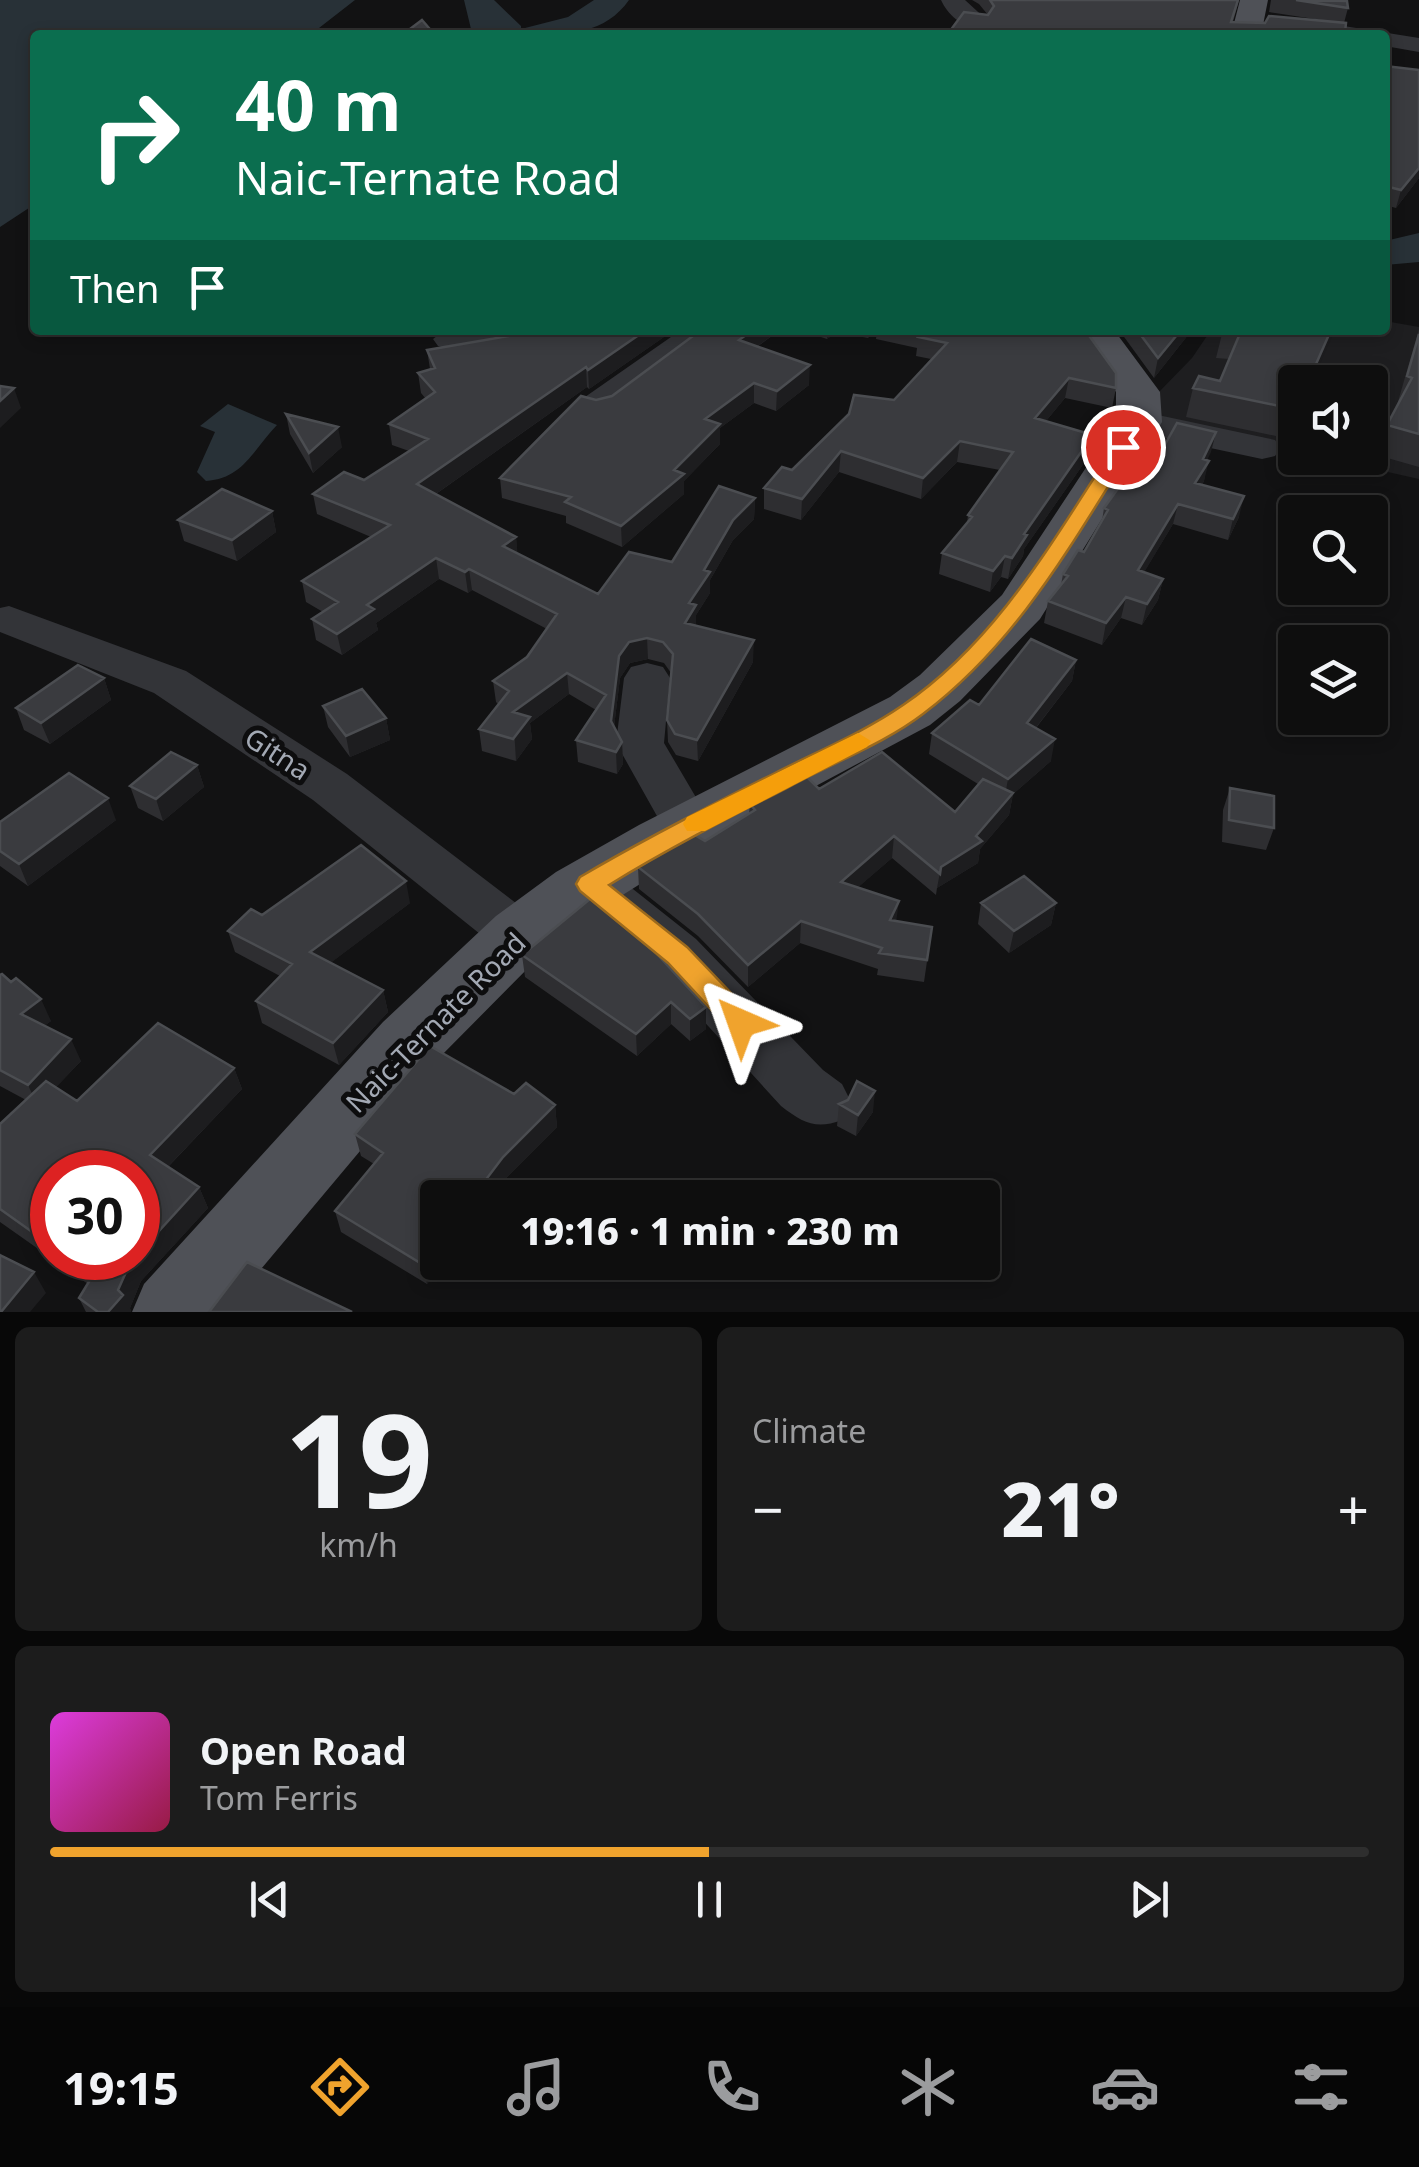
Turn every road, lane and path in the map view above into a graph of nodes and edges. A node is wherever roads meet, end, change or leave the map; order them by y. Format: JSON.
{"nodes":[{"id":1,"x":954,"y":0,"type":"edge"},
{"id":2,"x":1250,"y":18,"type":"edge"},
{"id":3,"x":977,"y":22,"type":"edge"},
{"id":4,"x":1333,"y":30,"type":"edge"},
{"id":5,"x":1390,"y":40,"type":"edge"},
{"id":6,"x":1419,"y":44,"type":"edge"},
{"id":7,"x":470,"y":335,"type":"edge"},
{"id":8,"x":697,"y":335,"type":"edge"},
{"id":9,"x":1097,"y":335,"type":"edge"},
{"id":10,"x":450,"y":339,"type":"dead end"},
{"id":11,"x":598,"y":405,"type":"edge"},
{"id":12,"x":1139,"y":422,"type":"junction"},
{"id":13,"x":1262,"y":448,"type":"dead end"},
{"id":14,"x":9,"y":620,"type":"dead end"},
{"id":15,"x":647,"y":678,"type":"dead end"},
{"id":16,"x":689,"y":828,"type":"junction"},
{"id":17,"x":590,"y":884,"type":"junction"},
{"id":18,"x":519,"y":935,"type":"junction"},
{"id":19,"x":821,"y":1102,"type":"dead end"},
{"id":20,"x":173,"y":1312,"type":"edge"}],
"edges":[{"from":1,"to":3,"type":"street"},
{"from":2,"to":4,"type":"street"},
{"from":5,"to":6,"type":"street"},
{"from":7,"to":10,"type":"street"},
{"from":8,"to":11,"type":"street"},
{"from":9,"to":12,"type":"main road"},
{"from":12,"to":13,"type":"street"},
{"from":12,"to":16,"type":"main road","name":"Naic-Ternate Road"},
{"from":14,"to":18,"type":"street","name":"Gitna"},
{"from":15,"to":16,"type":"street"},
{"from":16,"to":17,"type":"main road","name":"Naic-Ternate Road"},
{"from":17,"to":18,"type":"main road","name":"Naic-Ternate Road"},
{"from":17,"to":19,"type":"street"},
{"from":18,"to":20,"type":"main road","name":"Naic-Ternate Road"}]}
